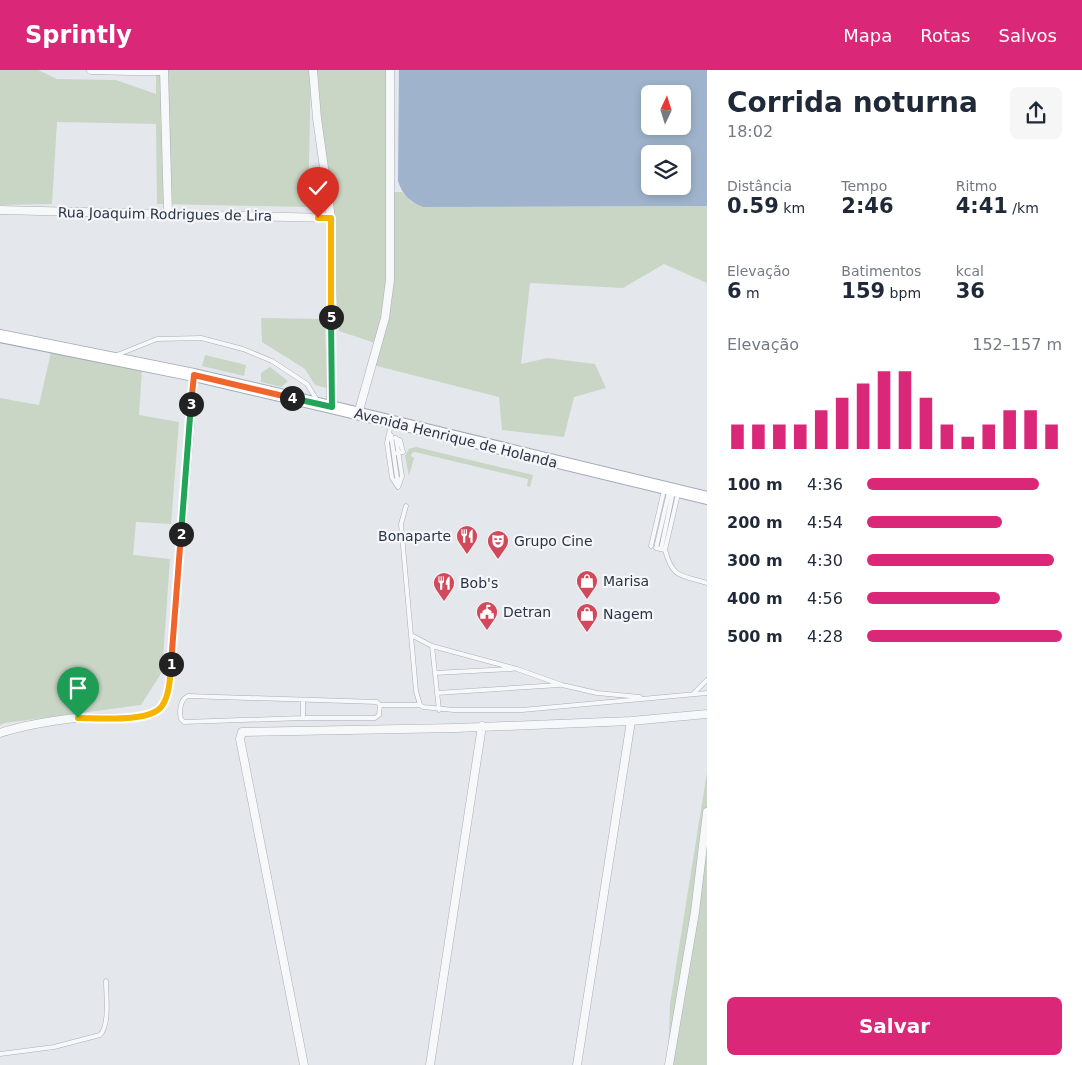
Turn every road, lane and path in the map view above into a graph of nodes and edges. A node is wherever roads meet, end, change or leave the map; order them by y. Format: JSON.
{"nodes":[{"id":1,"x":91,"y":70,"type":"edge"},
{"id":2,"x":313,"y":70,"type":"edge"},
{"id":3,"x":390,"y":70,"type":"edge"},
{"id":4,"x":131,"y":71,"type":"edge"},
{"id":5,"x":161,"y":71,"type":"edge"},
{"id":6,"x":0,"y":210,"type":"edge"},
{"id":7,"x":168,"y":213,"type":"junction"},
{"id":8,"x":331,"y":218,"type":"junction"},
{"id":9,"x":0,"y":336,"type":"edge"},
{"id":10,"x":109,"y":358,"type":"junction"},
{"id":11,"x":194,"y":375,"type":"junction"},
{"id":12,"x":326,"y":405,"type":"junction"},
{"id":13,"x":358,"y":414,"type":"junction"},
{"id":14,"x":391,"y":427,"type":"junction"},
{"id":15,"x":396,"y":453,"type":"junction"},
{"id":16,"x":388,"y":454,"type":"junction"},
{"id":17,"x":672,"y":490,"type":"junction"},
{"id":18,"x":707,"y":498,"type":"edge"},
{"id":19,"x":406,"y":506,"type":"dead end"},
{"id":20,"x":658,"y":548,"type":"junction"},
{"id":21,"x":707,"y":583,"type":"edge"},
{"id":22,"x":411,"y":635,"type":"junction"},
{"id":23,"x":432,"y":646,"type":"junction"},
{"id":24,"x":517,"y":669,"type":"junction"},
{"id":25,"x":435,"y":674,"type":"junction"},
{"id":26,"x":707,"y":680,"type":"edge"},
{"id":27,"x":562,"y":685,"type":"junction"},
{"id":28,"x":437,"y":693,"type":"junction"},
{"id":29,"x":707,"y":693,"type":"edge"},
{"id":30,"x":694,"y":694,"type":"junction"},
{"id":31,"x":652,"y":698,"type":"junction"},
{"id":32,"x":303,"y":701,"type":"junction"},
{"id":33,"x":380,"y":705,"type":"junction"},
{"id":34,"x":420,"y":705,"type":"junction"},
{"id":35,"x":439,"y":710,"type":"junction"},
{"id":36,"x":707,"y":714,"type":"edge"},
{"id":37,"x":302,"y":718,"type":"junction"},
{"id":38,"x":630,"y":721,"type":"junction"},
{"id":39,"x":482,"y":726,"type":"junction"},
{"id":40,"x":0,"y":733,"type":"edge"},
{"id":41,"x":707,"y":812,"type":"edge"},
{"id":42,"x":106,"y":981,"type":"dead end"},
{"id":43,"x":0,"y":1054,"type":"edge"},
{"id":44,"x":304,"y":1065,"type":"edge"},
{"id":45,"x":430,"y":1065,"type":"edge"},
{"id":46,"x":577,"y":1065,"type":"edge"},
{"id":47,"x":669,"y":1065,"type":"edge"}],
"edges":[{"from":1,"to":4,"type":"street"},
{"from":2,"to":8,"type":"street"},
{"from":3,"to":13,"type":"street"},
{"from":4,"to":5,"type":"street"},
{"from":5,"to":7,"type":"street"},
{"from":6,"to":7,"type":"street","name":"Rua Joaquim Rodrigues de Lira"},
{"from":7,"to":8,"type":"street","name":"Rua Joaquim Rodrigues de Lira"},
{"from":8,"to":12,"type":"street"},
{"from":9,"to":10,"type":"main road","name":"Avenida Henrique de Holanda"},
{"from":10,"to":11,"type":"main road","name":"Avenida Henrique de Holanda"},
{"from":10,"to":12,"type":"lane"},
{"from":11,"to":12,"type":"main road","name":"Avenida Henrique de Holanda"},
{"from":11,"to":40,"type":"street"},
{"from":12,"to":13,"type":"main road","name":"Avenida Henrique de Holanda"},
{"from":13,"to":14,"type":"main road","name":"Avenida Henrique de Holanda"},
{"from":14,"to":15,"type":"lane"},
{"from":14,"to":15,"type":"lane"},
{"from":14,"to":16,"type":"lane"},
{"from":14,"to":17,"type":"main road","name":"Avenida Henrique de Holanda"},
{"from":15,"to":16,"type":"lane"},
{"from":15,"to":16,"type":"lane"},
{"from":17,"to":18,"type":"main road","name":"Avenida Henrique de Holanda"},
{"from":17,"to":20,"type":"lane"},
{"from":17,"to":20,"type":"lane"},
{"from":19,"to":22,"type":"lane"},
{"from":20,"to":21,"type":"lane"},
{"from":22,"to":23,"type":"lane"},
{"from":22,"to":34,"type":"lane"},
{"from":23,"to":24,"type":"lane"},
{"from":23,"to":25,"type":"lane"},
{"from":24,"to":25,"type":"lane"},
{"from":24,"to":27,"type":"lane"},
{"from":25,"to":28,"type":"lane"},
{"from":26,"to":30,"type":"lane"},
{"from":27,"to":28,"type":"lane"},
{"from":27,"to":31,"type":"lane"},
{"from":28,"to":35,"type":"lane"},
{"from":29,"to":30,"type":"lane"},
{"from":30,"to":31,"type":"lane"},
{"from":31,"to":35,"type":"lane"},
{"from":32,"to":33,"type":"lane"},
{"from":32,"to":37,"type":"lane"},
{"from":32,"to":37,"type":"lane"},
{"from":33,"to":34,"type":"lane"},
{"from":33,"to":37,"type":"lane"},
{"from":34,"to":35,"type":"lane"},
{"from":36,"to":38,"type":"street"},
{"from":38,"to":39,"type":"street"},
{"from":38,"to":46,"type":"street"},
{"from":39,"to":44,"type":"street"},
{"from":39,"to":45,"type":"street"},
{"from":41,"to":47,"type":"street"},
{"from":42,"to":43,"type":"lane"}]}
